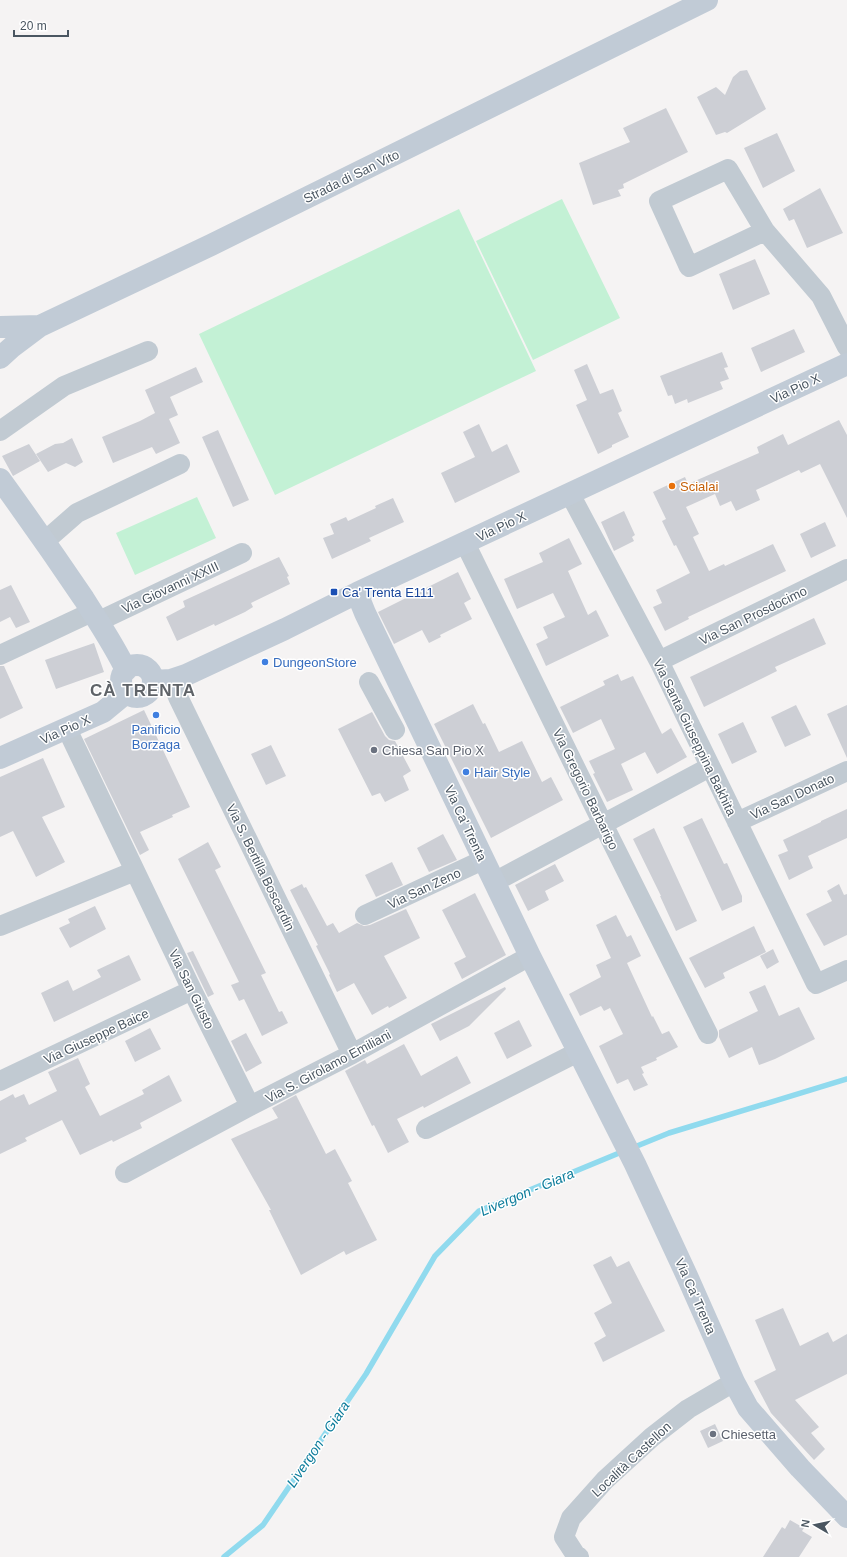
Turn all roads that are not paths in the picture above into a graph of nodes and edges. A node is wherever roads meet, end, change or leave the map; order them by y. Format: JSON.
{"nodes":[{"id":1,"x":707,"y":0,"type":"edge"},
{"id":2,"x":765,"y":231,"type":"junction"},
{"id":3,"x":40,"y":326,"type":"junction"},
{"id":4,"x":0,"y":327,"type":"edge"},
{"id":5,"x":847,"y":347,"type":"edge"},
{"id":6,"x":148,"y":351,"type":"dead end"},
{"id":7,"x":0,"y":358,"type":"edge"},
{"id":8,"x":847,"y":364,"type":"edge"},
{"id":9,"x":0,"y":431,"type":"edge"},
{"id":10,"x":180,"y":464,"type":"dead end"},
{"id":11,"x":0,"y":480,"type":"edge"},
{"id":12,"x":570,"y":494,"type":"junction"},
{"id":13,"x":45,"y":541,"type":"junction"},
{"id":14,"x":465,"y":543,"type":"junction"},
{"id":15,"x":242,"y":553,"type":"dead end"},
{"id":16,"x":847,"y":569,"type":"edge"},
{"id":17,"x":357,"y":593,"type":"junction"},
{"id":18,"x":95,"y":616,"type":"junction"},
{"id":19,"x":0,"y":655,"type":"edge"},
{"id":20,"x":659,"y":662,"type":"junction"},
{"id":21,"x":126,"y":670,"type":"junction"},
{"id":22,"x":162,"y":680,"type":"junction"},
{"id":23,"x":369,"y":682,"type":"dead end"},
{"id":24,"x":126,"y":693,"type":"junction"},
{"id":25,"x":67,"y":729,"type":"junction"},
{"id":26,"x":395,"y":730,"type":"dead end"},
{"id":27,"x":0,"y":758,"type":"edge"},
{"id":28,"x":710,"y":767,"type":"junction"},
{"id":29,"x":847,"y":771,"type":"edge"},
{"id":30,"x":737,"y":822,"type":"junction"},
{"id":31,"x":603,"y":824,"type":"junction"},
{"id":32,"x":483,"y":860,"type":"junction"},
{"id":33,"x":135,"y":871,"type":"junction"},
{"id":34,"x":494,"y":882,"type":"junction"},
{"id":35,"x":365,"y":915,"type":"dead end"},
{"id":36,"x":0,"y":926,"type":"edge"},
{"id":37,"x":530,"y":956,"type":"junction"},
{"id":38,"x":847,"y":970,"type":"edge"},
{"id":39,"x":192,"y":990,"type":"junction"},
{"id":40,"x":708,"y":1034,"type":"dead end"},
{"id":41,"x":578,"y":1052,"type":"junction"},
{"id":42,"x":352,"y":1054,"type":"junction"},
{"id":43,"x":0,"y":1081,"type":"edge"},
{"id":44,"x":250,"y":1106,"type":"junction"},
{"id":45,"x":426,"y":1129,"type":"dead end"},
{"id":46,"x":125,"y":1173,"type":"dead end"},
{"id":47,"x":734,"y":1382,"type":"junction"},
{"id":48,"x":847,"y":1517,"type":"edge"},
{"id":49,"x":579,"y":1557,"type":"edge"}],
"edges":[{"from":1,"to":3,"type":"street","name":"Strada di San Vito"},
{"from":2,"to":2,"type":"street"},
{"from":2,"to":5,"type":"street"},
{"from":3,"to":4,"type":"street"},
{"from":3,"to":7,"type":"street","name":"Strada di San Vito"},
{"from":6,"to":9,"type":"street"},
{"from":8,"to":12,"type":"street","name":"Via Pio X"},
{"from":10,"to":13,"type":"street"},
{"from":11,"to":13,"type":"street"},
{"from":12,"to":14,"type":"street","name":"Via Pio X"},
{"from":12,"to":20,"type":"street","name":"Via Santa Giuseppina Bakhita"},
{"from":13,"to":18,"type":"street"},
{"from":14,"to":17,"type":"street","name":"Via Pio X"},
{"from":14,"to":31,"type":"street","name":"Via Gregorio Barbarigo"},
{"from":15,"to":18,"type":"street","name":"Via Giovanni XXIII"},
{"from":16,"to":20,"type":"street","name":"Via San Prosdocimo"},
{"from":17,"to":22,"type":"street","name":"Via Pio X"},
{"from":17,"to":32,"type":"street","name":"Via Ca' Trenta"},
{"from":18,"to":19,"type":"street","name":"Via Giovanni XXIII"},
{"from":18,"to":21,"type":"street"},
{"from":20,"to":28,"type":"street","name":"Via Santa Giuseppina Bakhita"},
{"from":21,"to":22,"type":"street"},
{"from":21,"to":24,"type":"street"},
{"from":22,"to":24,"type":"street"},
{"from":22,"to":42,"type":"street","name":"Via S. Bertilla Boscardin"},
{"from":23,"to":26,"type":"street"},
{"from":24,"to":25,"type":"street","name":"Via Pio X"},
{"from":25,"to":27,"type":"street","name":"Via Pio X"},
{"from":25,"to":33,"type":"street","name":"Via San Giusto"},
{"from":28,"to":30,"type":"street","name":"Via Santa Giuseppina Bakhita"},
{"from":28,"to":31,"type":"street"},
{"from":29,"to":30,"type":"street","name":"Via San Donato"},
{"from":30,"to":38,"type":"street","name":"Via Santa Giuseppina Bakhita"},
{"from":31,"to":34,"type":"street"},
{"from":31,"to":40,"type":"street","name":"Via Gregorio Barbarigo"},
{"from":32,"to":34,"type":"street","name":"Via Ca' Trenta"},
{"from":32,"to":35,"type":"street","name":"Via San Zeno"},
{"from":33,"to":36,"type":"street"},
{"from":33,"to":39,"type":"street","name":"Via San Giusto"},
{"from":34,"to":37,"type":"street","name":"Via Ca' Trenta"},
{"from":37,"to":41,"type":"street","name":"Via Ca' Trenta"},
{"from":37,"to":42,"type":"street","name":"Via S. Girolamo Emiliani"},
{"from":39,"to":43,"type":"street","name":"Via Giuseppe Baice"},
{"from":39,"to":44,"type":"street","name":"Via San Giusto"},
{"from":41,"to":45,"type":"street"},
{"from":41,"to":47,"type":"street","name":"Via Ca' Trenta"},
{"from":42,"to":44,"type":"street","name":"Via S. Girolamo Emiliani"},
{"from":44,"to":46,"type":"street","name":"Via S. Girolamo Emiliani"},
{"from":47,"to":48,"type":"street","name":"Via Ca' Trenta"},
{"from":47,"to":49,"type":"street","name":"Località Castellon"}]}
